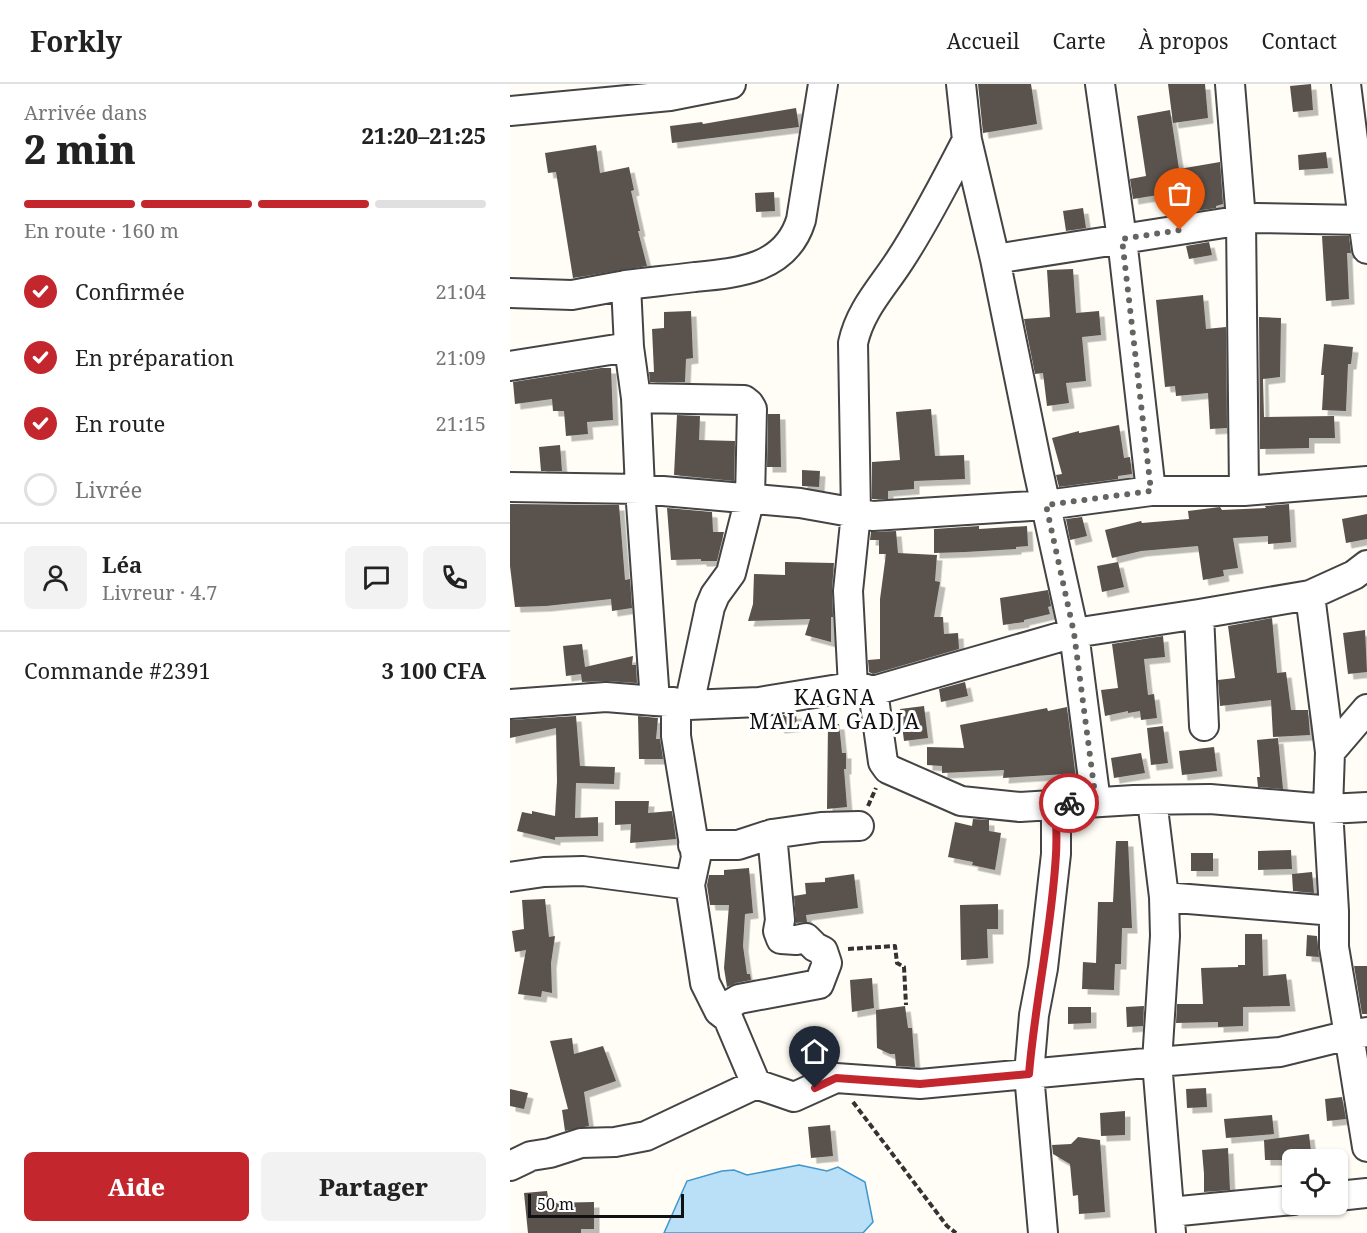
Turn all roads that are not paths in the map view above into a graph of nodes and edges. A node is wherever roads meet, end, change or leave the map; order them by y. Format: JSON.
{"nodes":[{"id":1,"x":731,"y":84,"type":"edge"},
{"id":2,"x":823,"y":84,"type":"edge"},
{"id":3,"x":961,"y":84,"type":"edge"},
{"id":4,"x":1100,"y":84,"type":"edge"},
{"id":5,"x":1230,"y":84,"type":"edge"},
{"id":6,"x":1346,"y":84,"type":"edge"},
{"id":7,"x":671,"y":90,"type":"edge"},
{"id":8,"x":510,"y":111,"type":"edge"},
{"id":9,"x":967,"y":140,"type":"junction"},
{"id":10,"x":1241,"y":220,"type":"junction"},
{"id":11,"x":1365,"y":220,"type":"edge"},
{"id":12,"x":1122,"y":239,"type":"junction"},
{"id":13,"x":1367,"y":249,"type":"edge"},
{"id":14,"x":995,"y":259,"type":"junction"},
{"id":15,"x":626,"y":285,"type":"junction"},
{"id":16,"x":510,"y":293,"type":"edge"},
{"id":17,"x":629,"y":347,"type":"junction"},
{"id":18,"x":510,"y":366,"type":"edge"},
{"id":19,"x":636,"y":398,"type":"junction"},
{"id":20,"x":1367,"y":481,"type":"edge"},
{"id":21,"x":510,"y":487,"type":"edge"},
{"id":22,"x":640,"y":489,"type":"junction"},
{"id":23,"x":1151,"y":491,"type":"junction"},
{"id":24,"x":1244,"y":491,"type":"junction"},
{"id":25,"x":750,"y":498,"type":"junction"},
{"id":26,"x":1046,"y":505,"type":"junction"},
{"id":27,"x":856,"y":513,"type":"junction"},
{"id":28,"x":1367,"y":565,"type":"edge"},
{"id":29,"x":1310,"y":595,"type":"junction"},
{"id":30,"x":1199,"y":615,"type":"junction"},
{"id":31,"x":1074,"y":633,"type":"junction"},
{"id":32,"x":863,"y":689,"type":"junction"},
{"id":33,"x":672,"y":703,"type":"junction"},
{"id":34,"x":510,"y":704,"type":"edge"},
{"id":35,"x":1367,"y":709,"type":"edge"},
{"id":36,"x":1204,"y":726,"type":"dead end"},
{"id":37,"x":1330,"y":752,"type":"junction"},
{"id":38,"x":1152,"y":800,"type":"junction"},
{"id":39,"x":1096,"y":802,"type":"junction"},
{"id":40,"x":1056,"y":804,"type":"junction"},
{"id":41,"x":1367,"y":807,"type":"edge"},
{"id":42,"x":1328,"y":809,"type":"junction"},
{"id":43,"x":859,"y":826,"type":"road end"},
{"id":44,"x":772,"y":834,"type":"junction"},
{"id":45,"x":693,"y":845,"type":"junction"},
{"id":46,"x":510,"y":878,"type":"edge"},
{"id":47,"x":690,"y":885,"type":"junction"},
{"id":48,"x":1164,"y":897,"type":"junction"},
{"id":49,"x":1334,"y":911,"type":"junction"},
{"id":50,"x":719,"y":1011,"type":"junction"},
{"id":51,"x":1358,"y":1033,"type":"edge"},
{"id":52,"x":1157,"y":1062,"type":"junction"},
{"id":53,"x":1029,"y":1074,"type":"junction"},
{"id":54,"x":756,"y":1084,"type":"junction"},
{"id":55,"x":1367,"y":1147,"type":"edge"},
{"id":56,"x":510,"y":1166,"type":"edge"},
{"id":57,"x":1367,"y":1193,"type":"edge"},
{"id":58,"x":1348,"y":1195,"type":"edge"},
{"id":59,"x":1282,"y":1202,"type":"edge"},
{"id":60,"x":1170,"y":1222,"type":"edge"},
{"id":61,"x":1043,"y":1233,"type":"edge"}],
"edges":[{"from":1,"to":7,"type":"street"},
{"from":2,"to":15,"type":"street"},
{"from":3,"to":9,"type":"street"},
{"from":4,"to":12,"type":"street"},
{"from":5,"to":10,"type":"street"},
{"from":6,"to":11,"type":"street"},
{"from":7,"to":8,"type":"street"},
{"from":9,"to":14,"type":"street"},
{"from":9,"to":27,"type":"street"},
{"from":10,"to":11,"type":"street"},
{"from":10,"to":12,"type":"street"},
{"from":10,"to":24,"type":"street"},
{"from":11,"to":13,"type":"street"},
{"from":12,"to":14,"type":"street"},
{"from":12,"to":23,"type":"street"},
{"from":14,"to":26,"type":"street"},
{"from":15,"to":16,"type":"street"},
{"from":15,"to":17,"type":"street"},
{"from":17,"to":18,"type":"street"},
{"from":17,"to":19,"type":"street"},
{"from":19,"to":22,"type":"street"},
{"from":19,"to":25,"type":"street"},
{"from":20,"to":24,"type":"street"},
{"from":21,"to":22,"type":"street"},
{"from":22,"to":25,"type":"street"},
{"from":22,"to":33,"type":"street"},
{"from":23,"to":24,"type":"street"},
{"from":23,"to":26,"type":"street"},
{"from":25,"to":27,"type":"street"},
{"from":25,"to":33,"type":"street"},
{"from":26,"to":27,"type":"street"},
{"from":26,"to":31,"type":"street"},
{"from":27,"to":32,"type":"street"},
{"from":28,"to":29,"type":"street"},
{"from":29,"to":30,"type":"street"},
{"from":29,"to":37,"type":"street"},
{"from":30,"to":31,"type":"street"},
{"from":30,"to":36,"type":"street"},
{"from":31,"to":32,"type":"street"},
{"from":31,"to":39,"type":"street"},
{"from":32,"to":33,"type":"street"},
{"from":32,"to":40,"type":"street"},
{"from":33,"to":34,"type":"street"},
{"from":33,"to":45,"type":"street"},
{"from":35,"to":37,"type":"street"},
{"from":37,"to":42,"type":"street"},
{"from":38,"to":39,"type":"street"},
{"from":38,"to":42,"type":"street"},
{"from":38,"to":48,"type":"street"},
{"from":39,"to":40,"type":"street"},
{"from":40,"to":53,"type":"street"},
{"from":41,"to":42,"type":"street"},
{"from":42,"to":49,"type":"street"},
{"from":43,"to":44,"type":"street"},
{"from":44,"to":45,"type":"street"},
{"from":44,"to":50,"type":"street"},
{"from":45,"to":47,"type":"street"},
{"from":46,"to":47,"type":"street"},
{"from":47,"to":50,"type":"street"},
{"from":48,"to":49,"type":"street"},
{"from":48,"to":52,"type":"street"},
{"from":49,"to":51,"type":"street"},
{"from":50,"to":54,"type":"street"},
{"from":51,"to":52,"type":"street"},
{"from":51,"to":55,"type":"street"},
{"from":52,"to":53,"type":"street"},
{"from":52,"to":60,"type":"street"},
{"from":53,"to":54,"type":"street"},
{"from":53,"to":61,"type":"street"},
{"from":54,"to":56,"type":"street"},
{"from":57,"to":58,"type":"street"},
{"from":59,"to":60,"type":"street"}]}
